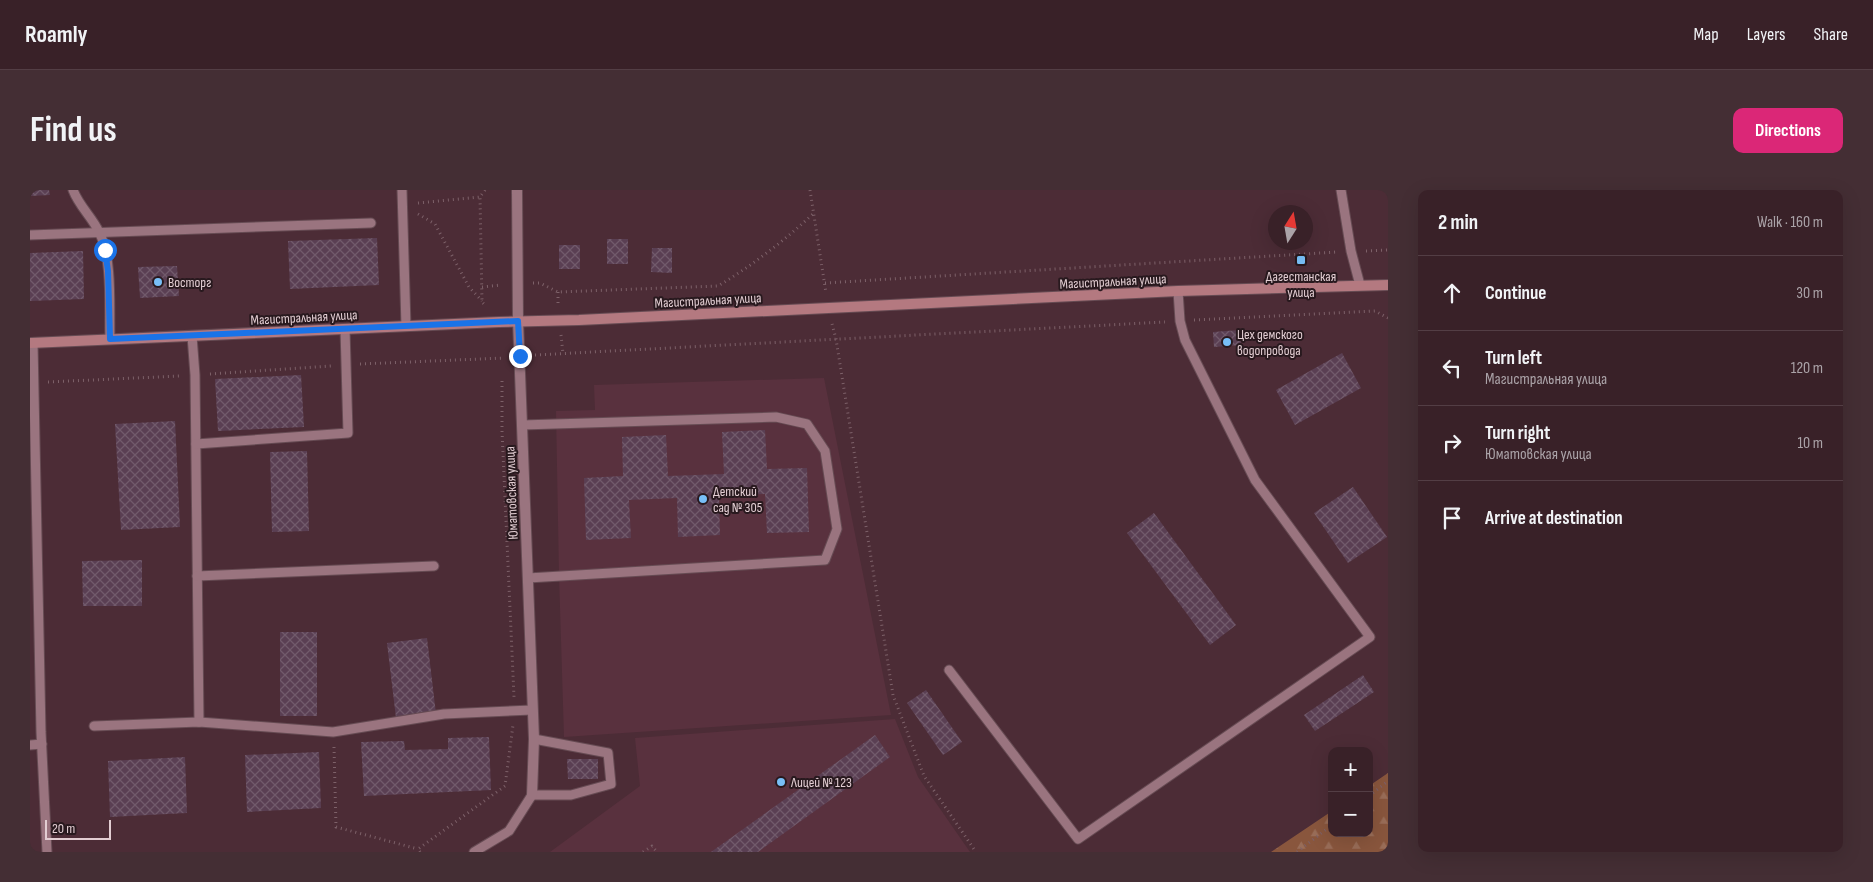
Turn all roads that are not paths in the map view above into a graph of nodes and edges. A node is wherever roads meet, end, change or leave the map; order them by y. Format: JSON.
{"nodes":[{"id":1,"x":73,"y":190,"type":"edge"},
{"id":2,"x":402,"y":190,"type":"edge"},
{"id":3,"x":517,"y":190,"type":"edge"},
{"id":4,"x":1341,"y":190,"type":"edge"},
{"id":5,"x":371,"y":223,"type":"dead end"},
{"id":6,"x":100,"y":232,"type":"junction"},
{"id":7,"x":30,"y":235,"type":"edge"},
{"id":8,"x":1360,"y":285,"type":"junction"},
{"id":9,"x":1388,"y":285,"type":"edge"},
{"id":10,"x":1178,"y":291,"type":"junction"},
{"id":11,"x":518,"y":321,"type":"junction"},
{"id":12,"x":406,"y":326,"type":"junction"},
{"id":13,"x":345,"y":329,"type":"junction"},
{"id":14,"x":192,"y":336,"type":"junction"},
{"id":15,"x":110,"y":339,"type":"junction"},
{"id":16,"x":32,"y":343,"type":"edge"},
{"id":17,"x":522,"y":425,"type":"junction"},
{"id":18,"x":196,"y":444,"type":"junction"},
{"id":19,"x":434,"y":566,"type":"dead end"},
{"id":20,"x":197,"y":576,"type":"junction"},
{"id":21,"x":528,"y":578,"type":"junction"},
{"id":22,"x":949,"y":670,"type":"dead end"},
{"id":23,"x":532,"y":710,"type":"junction"},
{"id":24,"x":200,"y":722,"type":"junction"},
{"id":25,"x":94,"y":726,"type":"dead end"},
{"id":26,"x":534,"y":739,"type":"junction"},
{"id":27,"x":42,"y":744,"type":"junction"},
{"id":28,"x":30,"y":745,"type":"edge"},
{"id":29,"x":532,"y":795,"type":"junction"},
{"id":30,"x":47,"y":852,"type":"edge"},
{"id":31,"x":474,"y":852,"type":"edge"}],
"edges":[{"from":1,"to":6,"type":"lane"},
{"from":2,"to":12,"type":"lane"},
{"from":3,"to":11,"type":"street","name":"Юматовская улица"},
{"from":4,"to":8,"type":"lane"},
{"from":5,"to":6,"type":"lane"},
{"from":6,"to":7,"type":"lane"},
{"from":6,"to":15,"type":"lane"},
{"from":8,"to":9,"type":"street","name":"Магистральная улица"},
{"from":8,"to":10,"type":"street","name":"Магистральная улица"},
{"from":10,"to":11,"type":"street","name":"Магистральная улица"},
{"from":10,"to":22,"type":"lane"},
{"from":11,"to":12,"type":"street","name":"Магистральная улица"},
{"from":11,"to":17,"type":"street","name":"Юматовская улица"},
{"from":12,"to":13,"type":"street","name":"Магистральная улица"},
{"from":13,"to":14,"type":"street","name":"Магистральная улица"},
{"from":13,"to":18,"type":"lane"},
{"from":14,"to":15,"type":"street","name":"Магистральная улица"},
{"from":14,"to":18,"type":"lane"},
{"from":15,"to":16,"type":"street","name":"Магистральная улица"},
{"from":16,"to":27,"type":"lane"},
{"from":17,"to":21,"type":"street","name":"Юматовская улица"},
{"from":17,"to":21,"type":"lane"},
{"from":18,"to":20,"type":"lane"},
{"from":19,"to":20,"type":"lane"},
{"from":20,"to":24,"type":"lane"},
{"from":21,"to":23,"type":"street","name":"Юматовская улица"},
{"from":23,"to":24,"type":"lane"},
{"from":23,"to":26,"type":"street","name":"Юматовская улица"},
{"from":24,"to":25,"type":"lane"},
{"from":26,"to":29,"type":"street","name":"Юматовская улица"},
{"from":26,"to":29,"type":"lane"},
{"from":27,"to":28,"type":"lane"},
{"from":27,"to":30,"type":"lane"},
{"from":29,"to":31,"type":"lane"}]}
